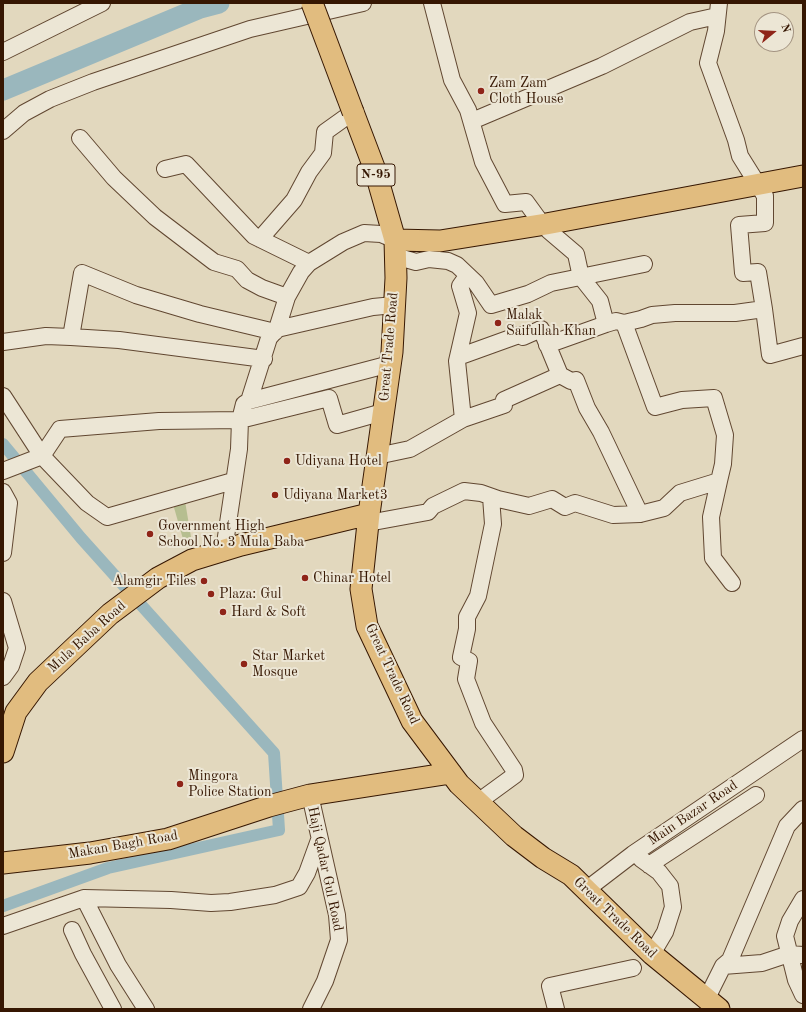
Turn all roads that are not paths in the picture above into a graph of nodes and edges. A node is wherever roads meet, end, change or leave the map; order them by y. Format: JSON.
{"nodes":[{"id":1,"x":102,"y":3,"type":"edge"},
{"id":2,"x":312,"y":3,"type":"edge"},
{"id":3,"x":363,"y":3,"type":"edge"},
{"id":4,"x":432,"y":3,"type":"edge"},
{"id":5,"x":718,"y":10,"type":"edge"},
{"id":6,"x":3,"y":52,"type":"edge"},
{"id":7,"x":353,"y":112,"type":"junction"},
{"id":8,"x":472,"y":121,"type":"junction"},
{"id":9,"x":3,"y":131,"type":"edge"},
{"id":10,"x":80,"y":138,"type":"dead end"},
{"id":11,"x":165,"y":168,"type":"dead end"},
{"id":12,"x":802,"y":177,"type":"edge"},
{"id":13,"x":757,"y":184,"type":"junction"},
{"id":14,"x":544,"y":224,"type":"junction"},
{"id":15,"x":260,"y":239,"type":"junction"},
{"id":16,"x":395,"y":248,"type":"junction"},
{"id":17,"x":309,"y":263,"type":"junction"},
{"id":18,"x":644,"y":264,"type":"dead end"},
{"id":19,"x":468,"y":276,"type":"junction"},
{"id":20,"x":581,"y":277,"type":"junction"},
{"id":21,"x":287,"y":297,"type":"junction"},
{"id":22,"x":394,"y":304,"type":"junction"},
{"id":23,"x":764,"y":309,"type":"junction"},
{"id":24,"x":624,"y":322,"type":"junction"},
{"id":25,"x":606,"y":324,"type":"junction"},
{"id":26,"x":276,"y":331,"type":"junction"},
{"id":27,"x":71,"y":337,"type":"junction"},
{"id":28,"x":3,"y":342,"type":"edge"},
{"id":29,"x":547,"y":345,"type":"junction"},
{"id":30,"x":803,"y":346,"type":"edge"},
{"id":31,"x":458,"y":357,"type":"junction"},
{"id":32,"x":264,"y":359,"type":"junction"},
{"id":33,"x":390,"y":364,"type":"junction"},
{"id":34,"x":560,"y":375,"type":"junction"},
{"id":35,"x":3,"y":396,"type":"edge"},
{"id":36,"x":249,"y":401,"type":"junction"},
{"id":37,"x":383,"y":412,"type":"junction"},
{"id":38,"x":463,"y":419,"type":"junction"},
{"id":39,"x":240,"y":420,"type":"junction"},
{"id":40,"x":42,"y":456,"type":"junction"},
{"id":41,"x":377,"y":456,"type":"junction"},
{"id":42,"x":3,"y":470,"type":"edge"},
{"id":43,"x":233,"y":481,"type":"junction"},
{"id":44,"x":719,"y":481,"type":"junction"},
{"id":45,"x":491,"y":497,"type":"junction"},
{"id":46,"x":5,"y":500,"type":"edge"},
{"id":47,"x":640,"y":514,"type":"junction"},
{"id":48,"x":368,"y":519,"type":"junction"},
{"id":49,"x":224,"y":550,"type":"junction"},
{"id":50,"x":3,"y":553,"type":"edge"},
{"id":51,"x":732,"y":583,"type":"dead end"},
{"id":52,"x":3,"y":601,"type":"edge"},
{"id":53,"x":3,"y":677,"type":"edge"},
{"id":54,"x":803,"y":740,"type":"edge"},
{"id":55,"x":3,"y":752,"type":"edge"},
{"id":56,"x":451,"y":773,"type":"junction"},
{"id":57,"x":756,"y":795,"type":"dead end"},
{"id":58,"x":301,"y":797,"type":"junction"},
{"id":59,"x":478,"y":802,"type":"junction"},
{"id":60,"x":803,"y":809,"type":"edge"},
{"id":61,"x":319,"y":840,"type":"junction"},
{"id":62,"x":633,"y":854,"type":"junction"},
{"id":63,"x":3,"y":862,"type":"edge"},
{"id":64,"x":649,"y":865,"type":"junction"},
{"id":65,"x":586,"y":890,"type":"junction"},
{"id":66,"x":84,"y":898,"type":"junction"},
{"id":67,"x":803,"y":899,"type":"edge"},
{"id":68,"x":3,"y":926,"type":"edge"},
{"id":69,"x":72,"y":930,"type":"dead end"},
{"id":70,"x":652,"y":954,"type":"junction"},
{"id":71,"x":796,"y":955,"type":"edge"},
{"id":72,"x":723,"y":966,"type":"junction"},
{"id":73,"x":633,"y":968,"type":"dead end"},
{"id":74,"x":803,"y":995,"type":"edge"},
{"id":75,"x":709,"y":1006,"type":"edge"},
{"id":76,"x":113,"y":1009,"type":"edge"},
{"id":77,"x":146,"y":1009,"type":"edge"},
{"id":78,"x":312,"y":1009,"type":"edge"},
{"id":79,"x":556,"y":1009,"type":"edge"}],
"edges":[{"from":1,"to":6,"type":"street"},
{"from":2,"to":7,"type":"main road","number":"N-95","bridge":true},
{"from":3,"to":9,"type":"street"},
{"from":4,"to":8,"type":"street"},
{"from":5,"to":8,"type":"street"},
{"from":5,"to":13,"type":"street"},
{"from":7,"to":15,"type":"street"},
{"from":7,"to":16,"type":"main road","name":"Great Trade Road","number":"N-95"},
{"from":8,"to":14,"type":"street"},
{"from":10,"to":21,"type":"street"},
{"from":11,"to":15,"type":"street"},
{"from":12,"to":13,"type":"main road"},
{"from":13,"to":14,"type":"main road"},
{"from":13,"to":23,"type":"street"},
{"from":14,"to":16,"type":"main road"},
{"from":14,"to":20,"type":"street"},
{"from":15,"to":17,"type":"street"},
{"from":16,"to":17,"type":"street"},
{"from":16,"to":19,"type":"street"},
{"from":16,"to":22,"type":"main road","name":"Great Trade Road"},
{"from":17,"to":21,"type":"street"},
{"from":18,"to":20,"type":"street"},
{"from":19,"to":20,"type":"street"},
{"from":19,"to":31,"type":"street"},
{"from":20,"to":25,"type":"street"},
{"from":21,"to":26,"type":"street"},
{"from":22,"to":26,"type":"street"},
{"from":22,"to":33,"type":"main road","name":"Great Trade Road"},
{"from":23,"to":24,"type":"street"},
{"from":23,"to":30,"type":"street"},
{"from":24,"to":25,"type":"street"},
{"from":24,"to":44,"type":"street"},
{"from":25,"to":29,"type":"street"},
{"from":26,"to":27,"type":"street"},
{"from":26,"to":32,"type":"street"},
{"from":27,"to":28,"type":"street"},
{"from":27,"to":32,"type":"street"},
{"from":29,"to":31,"type":"street"},
{"from":29,"to":34,"type":"street"},
{"from":31,"to":38,"type":"street"},
{"from":32,"to":36,"type":"street"},
{"from":33,"to":36,"type":"street"},
{"from":33,"to":37,"type":"main road","name":"Great Trade Road"},
{"from":34,"to":38,"type":"street"},
{"from":34,"to":47,"type":"street"},
{"from":35,"to":40,"type":"street"},
{"from":36,"to":39,"type":"street"},
{"from":37,"to":39,"type":"street"},
{"from":37,"to":41,"type":"main road","name":"Great Trade Road"},
{"from":38,"to":41,"type":"street"},
{"from":39,"to":40,"type":"street"},
{"from":39,"to":43,"type":"street"},
{"from":40,"to":42,"type":"street"},
{"from":40,"to":43,"type":"street"},
{"from":41,"to":48,"type":"main road","name":"Great Trade Road"},
{"from":43,"to":49,"type":"street"},
{"from":44,"to":47,"type":"street"},
{"from":44,"to":51,"type":"street"},
{"from":45,"to":47,"type":"street"},
{"from":45,"to":48,"type":"street"},
{"from":45,"to":59,"type":"street"},
{"from":46,"to":50,"type":"street"},
{"from":48,"to":49,"type":"main road","name":"Mula Baba Road"},
{"from":48,"to":56,"type":"main road","name":"Great Trade Road"},
{"from":49,"to":55,"type":"main road","name":"Mula Baba Road"},
{"from":52,"to":53,"type":"street"},
{"from":54,"to":62,"type":"street","name":"Main Bazar Road"},
{"from":56,"to":58,"type":"main road","name":"Makan Bagh Road"},
{"from":56,"to":59,"type":"main road","name":"Great Trade Road"},
{"from":57,"to":64,"type":"street"},
{"from":58,"to":61,"type":"street","name":"Haji Qadar Gul Road"},
{"from":58,"to":63,"type":"main road","name":"Makan Bagh Road"},
{"from":59,"to":65,"type":"main road","name":"Great Trade Road"},
{"from":60,"to":72,"type":"street"},
{"from":61,"to":66,"type":"street"},
{"from":61,"to":78,"type":"street","name":"Haji Qadar Gul Road"},
{"from":62,"to":64,"type":"street"},
{"from":62,"to":65,"type":"street","name":"Main Bazar Road"},
{"from":64,"to":70,"type":"street"},
{"from":65,"to":70,"type":"main road","name":"Great Trade Road"},
{"from":66,"to":68,"type":"street"},
{"from":66,"to":77,"type":"street"},
{"from":67,"to":71,"type":"street"},
{"from":69,"to":76,"type":"street"},
{"from":70,"to":75,"type":"main road","name":"Great Trade Road"},
{"from":71,"to":72,"type":"street"},
{"from":71,"to":74,"type":"street"},
{"from":72,"to":75,"type":"street"},
{"from":73,"to":79,"type":"street"}]}
